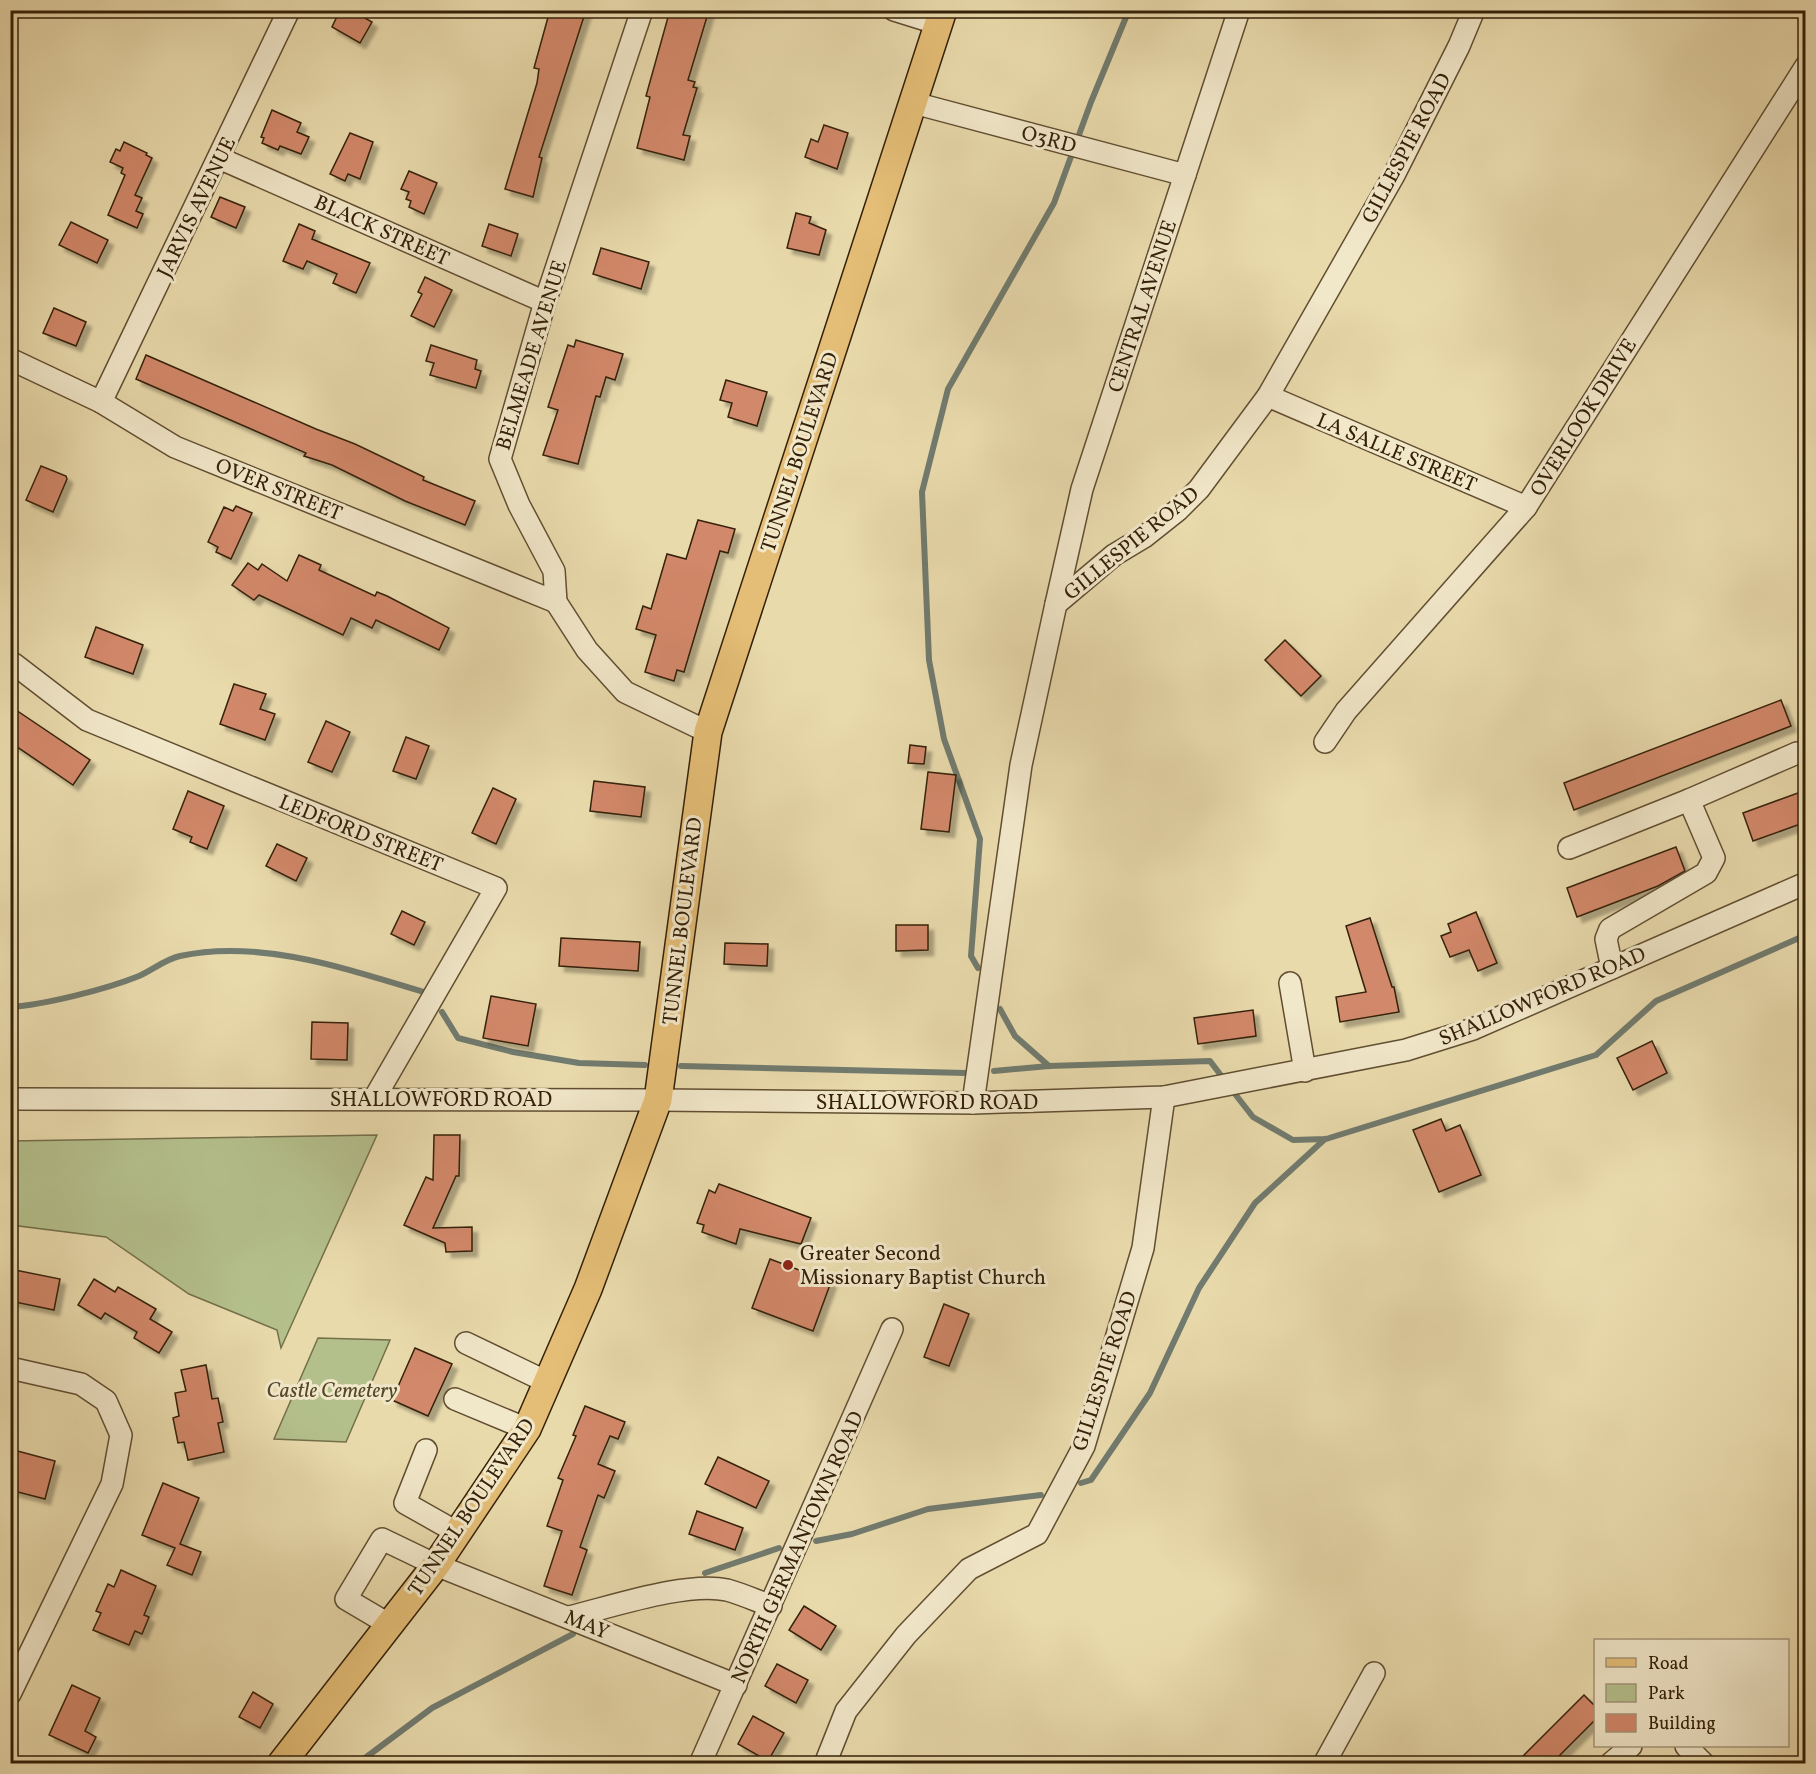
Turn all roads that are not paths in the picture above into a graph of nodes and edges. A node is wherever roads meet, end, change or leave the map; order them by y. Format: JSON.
{"nodes":[{"id":1,"x":289,"y":10,"type":"edge"},
{"id":2,"x":642,"y":10,"type":"edge"},
{"id":3,"x":894,"y":10,"type":"edge"},
{"id":4,"x":1239,"y":10,"type":"edge"},
{"id":5,"x":1474,"y":10,"type":"edge"},
{"id":6,"x":941,"y":17,"type":"edge"},
{"id":7,"x":1806,"y":66,"type":"edge"},
{"id":8,"x":914,"y":103,"type":"junction"},
{"id":9,"x":219,"y":158,"type":"junction"},
{"id":10,"x":1185,"y":174,"type":"junction"},
{"id":11,"x":545,"y":302,"type":"junction"},
{"id":12,"x":10,"y":359,"type":"edge"},
{"id":13,"x":1268,"y":396,"type":"junction"},
{"id":14,"x":101,"y":402,"type":"junction"},
{"id":15,"x":1526,"y":507,"type":"junction"},
{"id":16,"x":556,"y":602,"type":"junction"},
{"id":17,"x":1056,"y":604,"type":"junction"},
{"id":18,"x":14,"y":664,"type":"dead end"},
{"id":19,"x":708,"y":732,"type":"junction"},
{"id":20,"x":1325,"y":742,"type":"dead end"},
{"id":21,"x":1797,"y":753,"type":"dead end"},
{"id":22,"x":1689,"y":800,"type":"junction"},
{"id":23,"x":1569,"y":848,"type":"dead end"},
{"id":24,"x":1806,"y":883,"type":"edge"},
{"id":25,"x":1612,"y":968,"type":"junction"},
{"id":26,"x":1290,"y":983,"type":"dead end"},
{"id":27,"x":1305,"y":1071,"type":"junction"},
{"id":28,"x":1164,"y":1097,"type":"junction"},
{"id":29,"x":10,"y":1099,"type":"edge"},
{"id":30,"x":374,"y":1099,"type":"junction"},
{"id":31,"x":658,"y":1100,"type":"junction"},
{"id":32,"x":973,"y":1103,"type":"junction"},
{"id":33,"x":892,"y":1329,"type":"dead end"},
{"id":34,"x":466,"y":1343,"type":"dead end"},
{"id":35,"x":10,"y":1368,"type":"edge"},
{"id":36,"x":547,"y":1382,"type":"junction"},
{"id":37,"x":455,"y":1398,"type":"dead end"},
{"id":38,"x":527,"y":1429,"type":"junction"},
{"id":39,"x":426,"y":1450,"type":"dead end"},
{"id":40,"x":458,"y":1533,"type":"junction"},
{"id":41,"x":436,"y":1566,"type":"junction"},
{"id":42,"x":771,"y":1606,"type":"junction"},
{"id":43,"x":569,"y":1617,"type":"junction"},
{"id":44,"x":390,"y":1625,"type":"junction"},
{"id":45,"x":1374,"y":1673,"type":"dead end"},
{"id":46,"x":736,"y":1685,"type":"junction"},
{"id":47,"x":10,"y":1694,"type":"edge"},
{"id":48,"x":1630,"y":1747,"type":"edge"},
{"id":49,"x":1687,"y":1747,"type":"edge"},
{"id":50,"x":281,"y":1764,"type":"edge"},
{"id":51,"x":700,"y":1764,"type":"edge"},
{"id":52,"x":825,"y":1764,"type":"edge"},
{"id":53,"x":1324,"y":1764,"type":"edge"},
{"id":54,"x":1610,"y":1764,"type":"edge"},
{"id":55,"x":1704,"y":1764,"type":"edge"}],
"edges":[{"from":1,"to":9,"type":"street","name":"JARVIS AVENUE"},
{"from":2,"to":11,"type":"street","name":"BELMEADE AVENUE"},
{"from":3,"to":6,"type":"street"},
{"from":4,"to":10,"type":"street","name":"CENTRAL AVENUE"},
{"from":5,"to":13,"type":"street","name":"GILLESPIE ROAD"},
{"from":6,"to":8,"type":"main road","name":"TUNNEL BOULEVARD"},
{"from":7,"to":15,"type":"street","name":"OVERLOOK DRIVE"},
{"from":8,"to":10,"type":"street","name":"O3RD"},
{"from":8,"to":19,"type":"main road","name":"TUNNEL BOULEVARD"},
{"from":9,"to":11,"type":"street","name":"BLACK STREET"},
{"from":9,"to":14,"type":"street","name":"JARVIS AVENUE"},
{"from":10,"to":17,"type":"street","name":"CENTRAL AVENUE"},
{"from":11,"to":16,"type":"street","name":"BELMEADE AVENUE"},
{"from":12,"to":14,"type":"street","name":"OVER STREET"},
{"from":13,"to":15,"type":"street","name":"LA SALLE STREET"},
{"from":13,"to":17,"type":"street","name":"GILLESPIE ROAD"},
{"from":14,"to":16,"type":"street","name":"OVER STREET"},
{"from":15,"to":20,"type":"street","name":"OVERLOOK DRIVE"},
{"from":16,"to":19,"type":"street","name":"BELMEADE AVENUE"},
{"from":17,"to":32,"type":"street","name":"GILLESPIE ROAD"},
{"from":18,"to":30,"type":"street","name":"LEDFORD STREET"},
{"from":19,"to":31,"type":"main road","name":"TUNNEL BOULEVARD"},
{"from":21,"to":22,"type":"street"},
{"from":22,"to":23,"type":"street"},
{"from":22,"to":25,"type":"street"},
{"from":24,"to":25,"type":"street","name":"SHALLOWFORD ROAD"},
{"from":25,"to":27,"type":"street","name":"SHALLOWFORD ROAD"},
{"from":26,"to":27,"type":"street"},
{"from":27,"to":28,"type":"street","name":"SHALLOWFORD ROAD"},
{"from":28,"to":32,"type":"street","name":"SHALLOWFORD ROAD"},
{"from":28,"to":52,"type":"street","name":"GILLESPIE ROAD"},
{"from":29,"to":30,"type":"street","name":"SHALLOWFORD ROAD"},
{"from":30,"to":31,"type":"street","name":"SHALLOWFORD ROAD"},
{"from":31,"to":32,"type":"street","name":"SHALLOWFORD ROAD"},
{"from":31,"to":36,"type":"main road","name":"TUNNEL BOULEVARD"},
{"from":33,"to":42,"type":"street","name":"NORTH GERMANTOWN ROAD"},
{"from":34,"to":36,"type":"street"},
{"from":35,"to":47,"type":"street"},
{"from":36,"to":38,"type":"main road","name":"TUNNEL BOULEVARD"},
{"from":37,"to":38,"type":"street"},
{"from":38,"to":40,"type":"main road","name":"TUNNEL BOULEVARD"},
{"from":39,"to":40,"type":"street"},
{"from":40,"to":41,"type":"main road","name":"TUNNEL BOULEVARD"},
{"from":41,"to":43,"type":"street","name":"MAY"},
{"from":41,"to":44,"type":"main road","name":"TUNNEL BOULEVARD"},
{"from":41,"to":44,"type":"street","name":"MAY"},
{"from":42,"to":43,"type":"street"},
{"from":42,"to":46,"type":"street","name":"NORTH GERMANTOWN ROAD"},
{"from":43,"to":46,"type":"street","name":"MAY"},
{"from":44,"to":50,"type":"main road","name":"TUNNEL BOULEVARD"},
{"from":45,"to":53,"type":"street"},
{"from":46,"to":51,"type":"street","name":"NORTH GERMANTOWN ROAD"},
{"from":48,"to":54,"type":"street"},
{"from":49,"to":55,"type":"street"}]}
